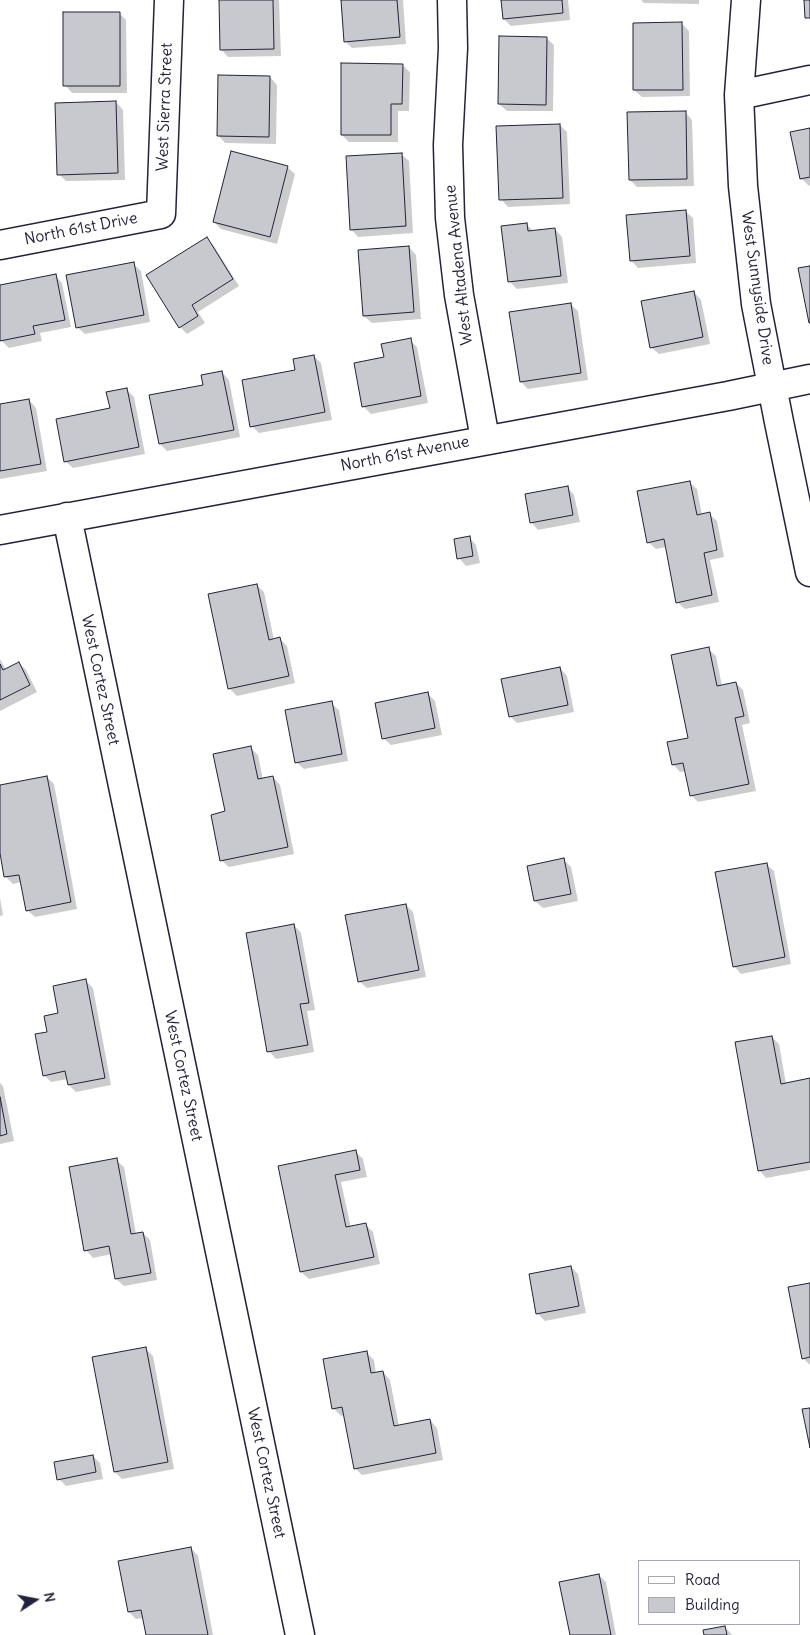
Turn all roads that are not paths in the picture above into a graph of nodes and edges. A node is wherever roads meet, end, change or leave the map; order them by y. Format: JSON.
{"nodes":[{"id":1,"x":169,"y":0,"type":"edge"},
{"id":2,"x":452,"y":0,"type":"edge"},
{"id":3,"x":746,"y":0,"type":"edge"},
{"id":4,"x":810,"y":80,"type":"edge"},
{"id":5,"x":739,"y":95,"type":"junction"},
{"id":6,"x":161,"y":214,"type":"joint"},
{"id":7,"x":0,"y":245,"type":"edge"},
{"id":8,"x":810,"y":379,"type":"edge"},
{"id":9,"x":772,"y":387,"type":"junction"},
{"id":10,"x":485,"y":439,"type":"junction"},
{"id":11,"x":66,"y":517,"type":"junction"},
{"id":12,"x":0,"y":530,"type":"edge"},
{"id":13,"x":810,"y":572,"type":"edge"},
{"id":14,"x":300,"y":1635,"type":"edge"}],
"edges":[{"from":1,"to":6,"type":"street","name":"West Sierra Street"},
{"from":2,"to":10,"type":"street","name":"West Altadena Avenue"},
{"from":3,"to":5,"type":"street","name":"West Sunnyside Drive"},
{"from":4,"to":5,"type":"street"},
{"from":5,"to":9,"type":"street","name":"West Sunnyside Drive"},
{"from":6,"to":7,"type":"street","name":"North 61st Drive"},
{"from":8,"to":9,"type":"street","name":"North 61st Avenue"},
{"from":9,"to":10,"type":"street","name":"North 61st Avenue"},
{"from":9,"to":13,"type":"street","name":"West Sunnyside Drive"},
{"from":10,"to":11,"type":"street","name":"North 61st Avenue"},
{"from":11,"to":12,"type":"street","name":"North 61st Avenue"},
{"from":11,"to":14,"type":"street","name":"West Cortez Street"}]}
